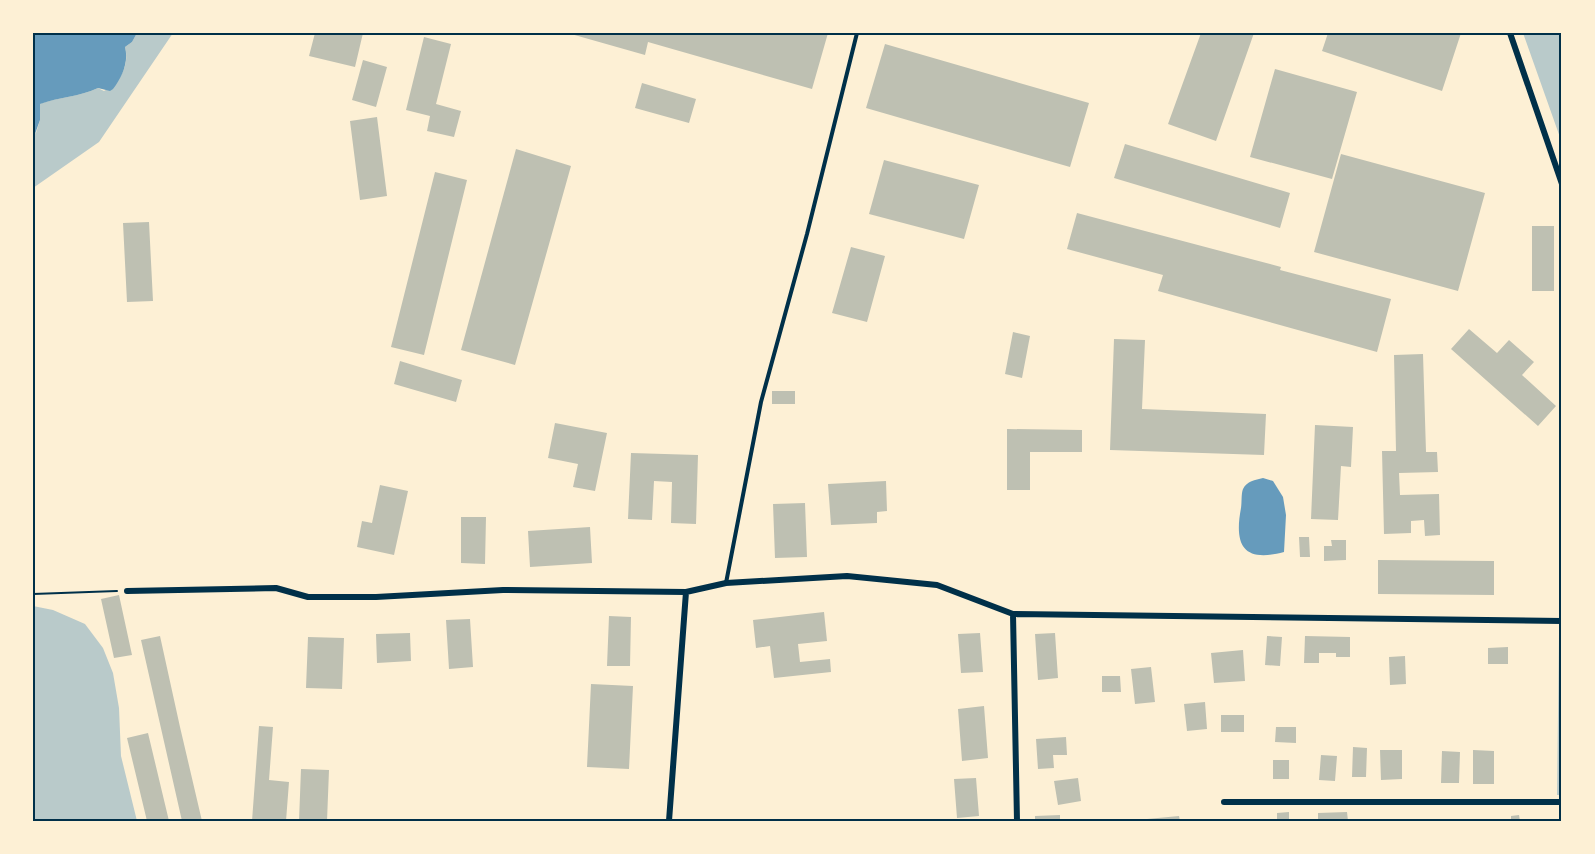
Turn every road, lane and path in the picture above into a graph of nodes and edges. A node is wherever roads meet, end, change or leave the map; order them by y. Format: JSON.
{"nodes":[{"id":1,"x":857,"y":33,"type":"edge"},
{"id":2,"x":1510,"y":33,"type":"edge"},
{"id":3,"x":1562,"y":184,"type":"edge"},
{"id":4,"x":726,"y":583,"type":"junction"},
{"id":5,"x":127,"y":591,"type":"joint"},
{"id":6,"x":686,"y":592,"type":"junction"},
{"id":7,"x":33,"y":594,"type":"edge"},
{"id":8,"x":1013,"y":614,"type":"junction"},
{"id":9,"x":1562,"y":621,"type":"edge"},
{"id":10,"x":1224,"y":802,"type":"dead end"},
{"id":11,"x":1562,"y":802,"type":"edge"},
{"id":12,"x":669,"y":821,"type":"edge"},
{"id":13,"x":1017,"y":821,"type":"edge"}],
"edges":[{"from":1,"to":4,"type":"lane"},
{"from":2,"to":3,"type":"street"},
{"from":4,"to":6,"type":"street"},
{"from":4,"to":8,"type":"street"},
{"from":5,"to":6,"type":"street"},
{"from":5,"to":7,"type":"path"},
{"from":6,"to":12,"type":"street"},
{"from":8,"to":9,"type":"street"},
{"from":8,"to":13,"type":"street"},
{"from":10,"to":11,"type":"street"}]}
